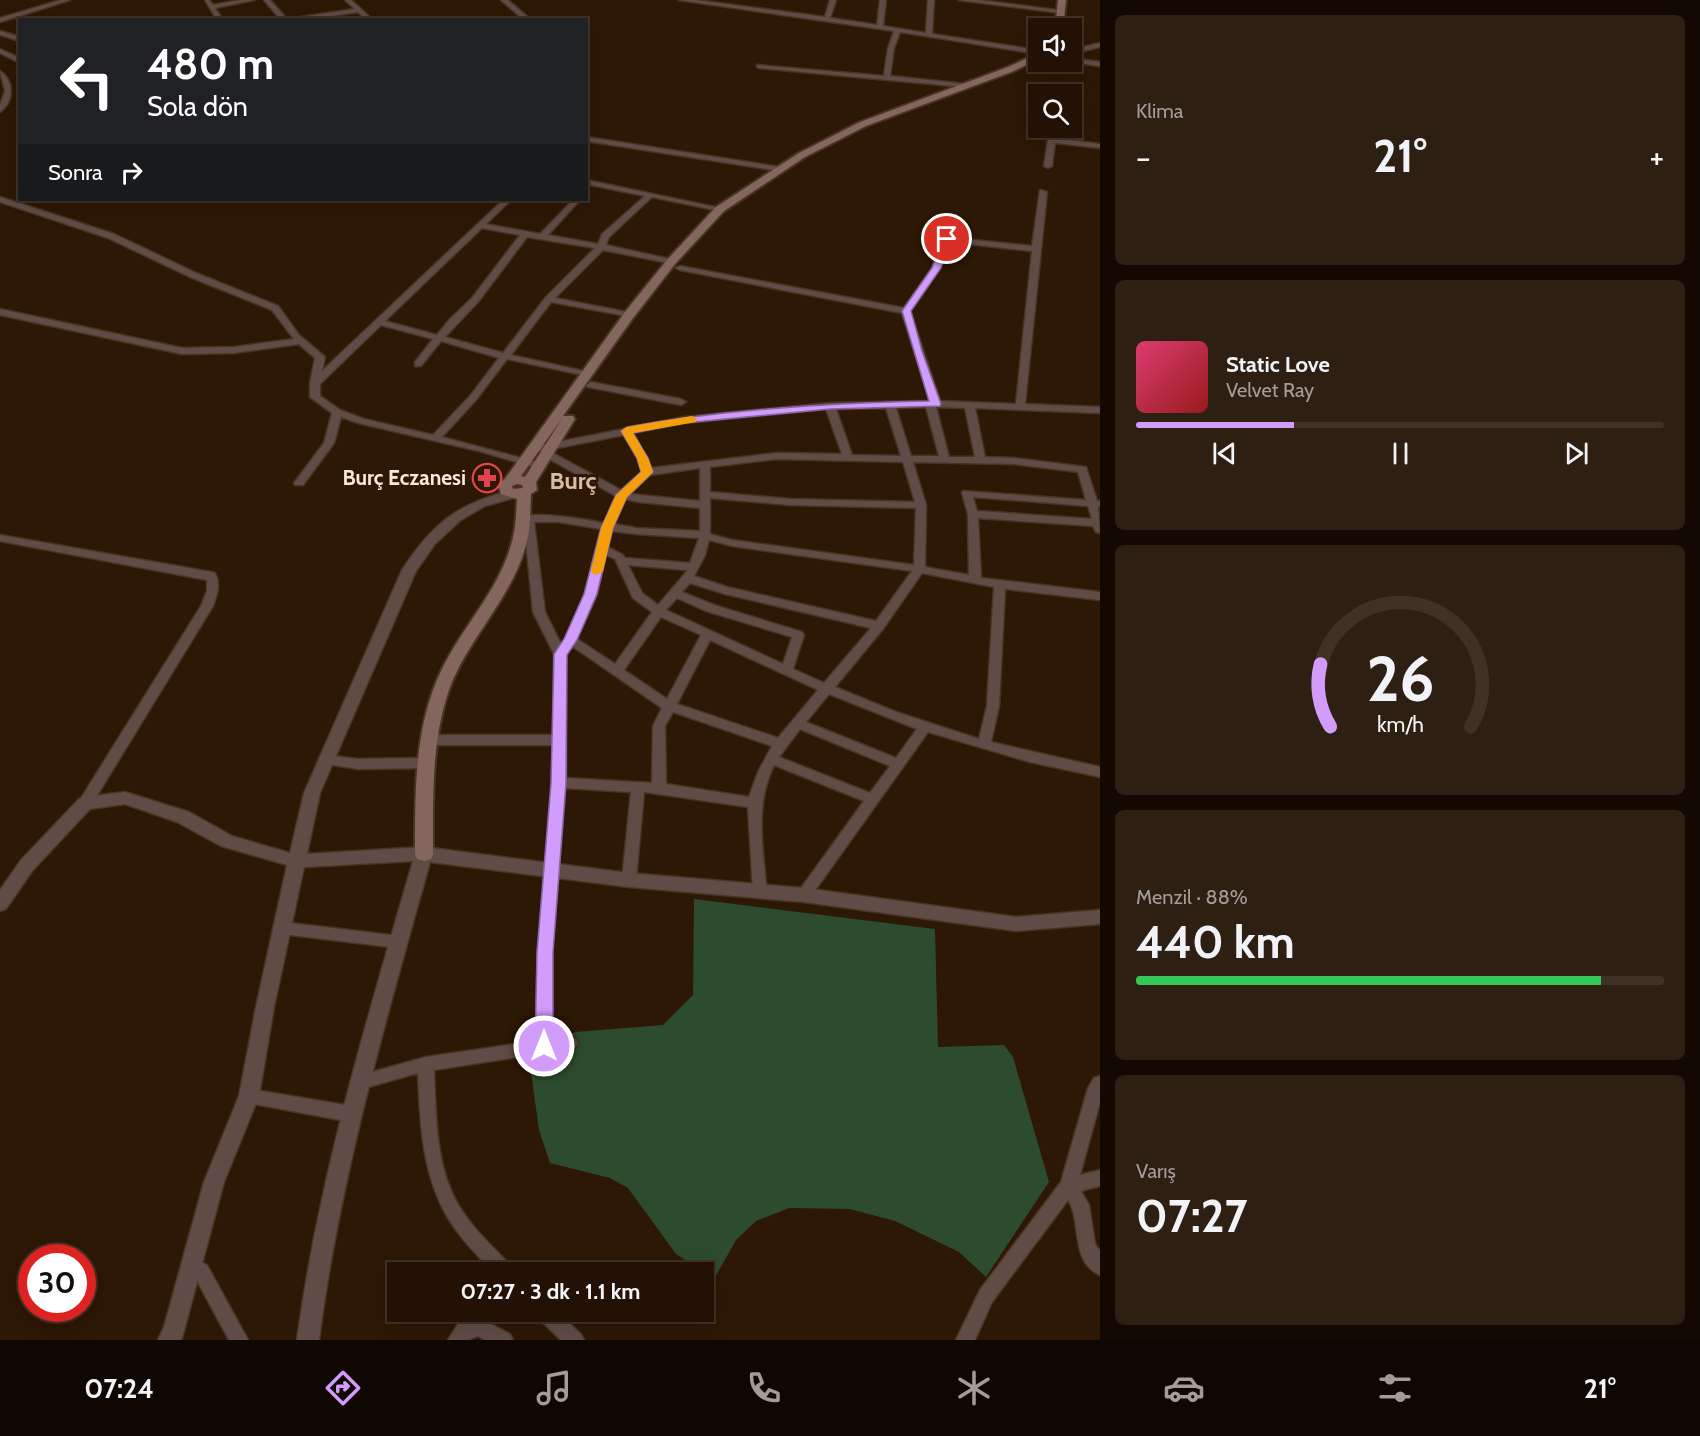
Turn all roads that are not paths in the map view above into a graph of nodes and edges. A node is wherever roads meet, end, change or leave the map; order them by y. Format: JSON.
{"nodes":[{"id":1,"x":67,"y":0,"type":"edge"},
{"id":2,"x":251,"y":0,"type":"edge"},
{"id":3,"x":267,"y":0,"type":"edge"},
{"id":4,"x":348,"y":0,"type":"edge"},
{"id":5,"x":504,"y":0,"type":"edge"},
{"id":6,"x":682,"y":0,"type":"edge"},
{"id":7,"x":833,"y":0,"type":"edge"},
{"id":8,"x":883,"y":0,"type":"edge"},
{"id":9,"x":931,"y":0,"type":"edge"},
{"id":10,"x":962,"y":0,"type":"edge"},
{"id":11,"x":1062,"y":0,"type":"edge"},
{"id":12,"x":207,"y":2,"type":"edge"},
{"id":13,"x":360,"y":10,"type":"junction"},
{"id":14,"x":1060,"y":11,"type":"junction"},
{"id":15,"x":219,"y":18,"type":"edge"},
{"id":16,"x":285,"y":18,"type":"edge"},
{"id":17,"x":302,"y":18,"type":"edge"},
{"id":18,"x":368,"y":18,"type":"edge"},
{"id":19,"x":526,"y":18,"type":"edge"},
{"id":20,"x":1060,"y":18,"type":"edge"},
{"id":21,"x":827,"y":19,"type":"junction"},
{"id":22,"x":0,"y":20,"type":"edge"},
{"id":23,"x":880,"y":27,"type":"junction"},
{"id":24,"x":898,"y":30,"type":"junction"},
{"id":25,"x":0,"y":33,"type":"edge"},
{"id":26,"x":929,"y":34,"type":"junction"},
{"id":27,"x":18,"y":38,"type":"edge"},
{"id":28,"x":1100,"y":45,"type":"edge"},
{"id":29,"x":1082,"y":49,"type":"edge"},
{"id":30,"x":0,"y":51,"type":"edge"},
{"id":31,"x":1028,"y":54,"type":"edge"},
{"id":32,"x":18,"y":60,"type":"edge"},
{"id":33,"x":1028,"y":60,"type":"edge"},
{"id":34,"x":1082,"y":62,"type":"edge"},
{"id":35,"x":1100,"y":64,"type":"edge"},
{"id":36,"x":759,"y":66,"type":"dead end"},
{"id":37,"x":0,"y":73,"type":"edge"},
{"id":38,"x":887,"y":76,"type":"junction"},
{"id":39,"x":18,"y":79,"type":"edge"},
{"id":40,"x":8,"y":81,"type":"junction"},
{"id":41,"x":964,"y":85,"type":"junction"},
{"id":42,"x":0,"y":111,"type":"edge"},
{"id":43,"x":588,"y":139,"type":"edge"},
{"id":44,"x":1100,"y":146,"type":"edge"},
{"id":45,"x":1048,"y":166,"type":"dead end"},
{"id":46,"x":780,"y":169,"type":"junction"},
{"id":47,"x":590,"y":183,"type":"edge"},
{"id":48,"x":1043,"y":192,"type":"dead end"},
{"id":49,"x":650,"y":196,"type":"junction"},
{"id":50,"x":0,"y":199,"type":"edge"},
{"id":51,"x":506,"y":201,"type":"edge"},
{"id":52,"x":576,"y":201,"type":"edge"},
{"id":53,"x":732,"y":202,"type":"junction"},
{"id":54,"x":720,"y":209,"type":"junction"},
{"id":55,"x":481,"y":226,"type":"junction"},
{"id":56,"x":526,"y":233,"type":"junction"},
{"id":57,"x":543,"y":236,"type":"junction"},
{"id":58,"x":601,"y":247,"type":"junction"},
{"id":59,"x":1036,"y":249,"type":"junction"},
{"id":60,"x":673,"y":268,"type":"junction"},
{"id":61,"x":549,"y":298,"type":"junction"},
{"id":62,"x":906,"y":311,"type":"junction"},
{"id":63,"x":0,"y":312,"type":"edge"},
{"id":64,"x":629,"y":315,"type":"junction"},
{"id":65,"x":380,"y":322,"type":"junction"},
{"id":66,"x":440,"y":338,"type":"junction"},
{"id":67,"x":302,"y":341,"type":"junction"},
{"id":68,"x":504,"y":356,"type":"junction"},
{"id":69,"x":342,"y":357,"type":"junction"},
{"id":70,"x":319,"y":363,"type":"junction"},
{"id":71,"x":418,"y":364,"type":"dead end"},
{"id":72,"x":588,"y":379,"type":"junction"},
{"id":73,"x":315,"y":384,"type":"junction"},
{"id":74,"x":681,"y":402,"type":"dead end"},
{"id":75,"x":890,"y":404,"type":"junction"},
{"id":76,"x":933,"y":404,"type":"junction"},
{"id":77,"x":969,"y":405,"type":"junction"},
{"id":78,"x":830,"y":406,"type":"junction"},
{"id":79,"x":1020,"y":407,"type":"junction"},
{"id":80,"x":1100,"y":410,"type":"edge"},
{"id":81,"x":337,"y":412,"type":"junction"},
{"id":82,"x":627,"y":431,"type":"junction"},
{"id":83,"x":436,"y":437,"type":"junction"},
{"id":84,"x":543,"y":449,"type":"junction"},
{"id":85,"x":848,"y":457,"type":"junction"},
{"id":86,"x":906,"y":459,"type":"junction"},
{"id":87,"x":945,"y":460,"type":"junction"},
{"id":88,"x":981,"y":460,"type":"junction"},
{"id":89,"x":524,"y":462,"type":"junction"},
{"id":90,"x":705,"y":464,"type":"junction"},
{"id":91,"x":540,"y":466,"type":"junction"},
{"id":92,"x":647,"y":472,"type":"junction"},
{"id":93,"x":299,"y":483,"type":"dead end"},
{"id":94,"x":516,"y":487,"type":"junction"},
{"id":95,"x":622,"y":495,"type":"junction"},
{"id":96,"x":707,"y":500,"type":"junction"},
{"id":97,"x":1096,"y":504,"type":"edge"},
{"id":98,"x":921,"y":505,"type":"junction"},
{"id":99,"x":973,"y":514,"type":"junction"},
{"id":100,"x":526,"y":520,"type":"junction"},
{"id":101,"x":1099,"y":526,"type":"edge"},
{"id":102,"x":607,"y":528,"type":"junction"},
{"id":103,"x":705,"y":536,"type":"junction"},
{"id":104,"x":0,"y":538,"type":"edge"},
{"id":105,"x":603,"y":549,"type":"junction"},
{"id":106,"x":622,"y":561,"type":"junction"},
{"id":107,"x":919,"y":569,"type":"junction"},
{"id":108,"x":691,"y":573,"type":"junction"},
{"id":109,"x":975,"y":579,"type":"junction"},
{"id":110,"x":1000,"y":585,"type":"junction"},
{"id":111,"x":675,"y":593,"type":"junction"},
{"id":112,"x":1100,"y":596,"type":"edge"},
{"id":113,"x":658,"y":611,"type":"junction"},
{"id":114,"x":879,"y":626,"type":"junction"},
{"id":115,"x":708,"y":633,"type":"junction"},
{"id":116,"x":570,"y":640,"type":"junction"},
{"id":117,"x":560,"y":654,"type":"junction"},
{"id":118,"x":787,"y":670,"type":"junction"},
{"id":119,"x":617,"y":671,"type":"junction"},
{"id":120,"x":826,"y":689,"type":"junction"},
{"id":121,"x":669,"y":706,"type":"junction"},
{"id":122,"x":797,"y":723,"type":"junction"},
{"id":123,"x":926,"y":726,"type":"junction"},
{"id":124,"x":429,"y":740,"type":"junction"},
{"id":125,"x":559,"y":740,"type":"junction"},
{"id":126,"x":780,"y":744,"type":"junction"},
{"id":127,"x":984,"y":745,"type":"junction"},
{"id":128,"x":771,"y":759,"type":"junction"},
{"id":129,"x":325,"y":760,"type":"junction"},
{"id":130,"x":425,"y":763,"type":"junction"},
{"id":131,"x":898,"y":764,"type":"junction"},
{"id":132,"x":1100,"y":772,"type":"edge"},
{"id":133,"x":559,"y":783,"type":"junction"},
{"id":134,"x":638,"y":788,"type":"junction"},
{"id":135,"x":659,"y":788,"type":"junction"},
{"id":136,"x":872,"y":799,"type":"junction"},
{"id":137,"x":85,"y":803,"type":"junction"},
{"id":138,"x":755,"y":803,"type":"junction"},
{"id":139,"x":424,"y":854,"type":"junction"},
{"id":140,"x":296,"y":861,"type":"junction"},
{"id":141,"x":551,"y":869,"type":"junction"},
{"id":142,"x":628,"y":880,"type":"junction"},
{"id":143,"x":760,"y":892,"type":"junction"},
{"id":144,"x":804,"y":896,"type":"junction"},
{"id":145,"x":0,"y":904,"type":"edge"},
{"id":146,"x":1100,"y":917,"type":"edge"},
{"id":147,"x":282,"y":928,"type":"junction"},
{"id":148,"x":399,"y":942,"type":"junction"},
{"id":149,"x":570,"y":1043,"type":"dead end"},
{"id":150,"x":544,"y":1046,"type":"junction"},
{"id":151,"x":426,"y":1064,"type":"junction"},
{"id":152,"x":358,"y":1083,"type":"junction"},
{"id":153,"x":1100,"y":1083,"type":"edge"},
{"id":154,"x":249,"y":1096,"type":"junction"},
{"id":155,"x":351,"y":1114,"type":"junction"},
{"id":156,"x":1100,"y":1178,"type":"edge"},
{"id":157,"x":1068,"y":1186,"type":"junction"},
{"id":158,"x":496,"y":1262,"type":"edge"},
{"id":159,"x":191,"y":1266,"type":"junction"},
{"id":160,"x":1100,"y":1266,"type":"edge"},
{"id":161,"x":555,"y":1322,"type":"edge"},
{"id":162,"x":169,"y":1340,"type":"edge"},
{"id":163,"x":239,"y":1340,"type":"edge"},
{"id":164,"x":308,"y":1340,"type":"edge"},
{"id":165,"x":456,"y":1340,"type":"edge"},
{"id":166,"x":504,"y":1340,"type":"edge"},
{"id":167,"x":575,"y":1340,"type":"edge"},
{"id":168,"x":965,"y":1340,"type":"edge"}],
"edges":[{"from":1,"to":22,"type":"street"},
{"from":2,"to":12,"type":"street"},
{"from":3,"to":16,"type":"street"},
{"from":4,"to":13,"type":"street"},
{"from":5,"to":19,"type":"street"},
{"from":6,"to":21,"type":"street"},
{"from":7,"to":21,"type":"street"},
{"from":8,"to":23,"type":"street"},
{"from":9,"to":26,"type":"street"},
{"from":10,"to":14,"type":"street"},
{"from":11,"to":14,"type":"main road"},
{"from":12,"to":15,"type":"street"},
{"from":13,"to":17,"type":"street"},
{"from":13,"to":18,"type":"street"},
{"from":14,"to":20,"type":"main road"},
{"from":21,"to":23,"type":"street"},
{"from":23,"to":24,"type":"street"},
{"from":24,"to":26,"type":"street"},
{"from":24,"to":38,"type":"street"},
{"from":25,"to":27,"type":"street"},
{"from":26,"to":31,"type":"street"},
{"from":28,"to":29,"type":"street"},
{"from":30,"to":32,"type":"street"},
{"from":33,"to":41,"type":"main road"},
{"from":34,"to":35,"type":"street"},
{"from":36,"to":38,"type":"street"},
{"from":37,"to":40,"type":"street"},
{"from":38,"to":41,"type":"street"},
{"from":39,"to":40,"type":"street"},
{"from":40,"to":42,"type":"street"},
{"from":41,"to":46,"type":"main road"},
{"from":43,"to":46,"type":"street"},
{"from":44,"to":45,"type":"street"},
{"from":46,"to":53,"type":"main road"},
{"from":47,"to":49,"type":"street"},
{"from":48,"to":59,"type":"street"},
{"from":49,"to":54,"type":"street"},
{"from":49,"to":58,"type":"street"},
{"from":50,"to":67,"type":"street"},
{"from":51,"to":55,"type":"street"},
{"from":52,"to":57,"type":"street"},
{"from":53,"to":54,"type":"main road"},
{"from":53,"to":60,"type":"main road"},
{"from":54,"to":60,"type":"main road"},
{"from":55,"to":56,"type":"street"},
{"from":55,"to":65,"type":"street"},
{"from":56,"to":57,"type":"street"},
{"from":56,"to":66,"type":"street"},
{"from":57,"to":58,"type":"street"},
{"from":58,"to":60,"type":"street"},
{"from":58,"to":61,"type":"street"},
{"from":59,"to":62,"type":"street"},
{"from":59,"to":79,"type":"street"},
{"from":60,"to":62,"type":"street"},
{"from":60,"to":64,"type":"main road"},
{"from":60,"to":72,"type":"main road"},
{"from":61,"to":64,"type":"street"},
{"from":61,"to":68,"type":"street"},
{"from":62,"to":76,"type":"street"},
{"from":63,"to":67,"type":"street"},
{"from":64,"to":72,"type":"main road"},
{"from":65,"to":66,"type":"street"},
{"from":65,"to":69,"type":"street"},
{"from":66,"to":68,"type":"street"},
{"from":66,"to":71,"type":"street"},
{"from":67,"to":70,"type":"street"},
{"from":68,"to":72,"type":"street"},
{"from":68,"to":83,"type":"street"},
{"from":69,"to":70,"type":"street"},
{"from":69,"to":73,"type":"street"},
{"from":70,"to":73,"type":"street"},
{"from":72,"to":74,"type":"street"},
{"from":72,"to":84,"type":"main road"},
{"from":72,"to":84,"type":"main road"},
{"from":73,"to":81,"type":"street"},
{"from":75,"to":76,"type":"street"},
{"from":75,"to":78,"type":"street"},
{"from":75,"to":86,"type":"street"},
{"from":76,"to":77,"type":"street"},
{"from":76,"to":87,"type":"street"},
{"from":77,"to":79,"type":"street"},
{"from":77,"to":88,"type":"street"},
{"from":78,"to":82,"type":"street"},
{"from":78,"to":85,"type":"street"},
{"from":79,"to":80,"type":"street"},
{"from":81,"to":83,"type":"street"},
{"from":81,"to":93,"type":"street"},
{"from":82,"to":84,"type":"street"},
{"from":82,"to":92,"type":"street"},
{"from":83,"to":89,"type":"street"},
{"from":84,"to":89,"type":"main road"},
{"from":84,"to":91,"type":"main road"},
{"from":84,"to":95,"type":"street"},
{"from":85,"to":86,"type":"street"},
{"from":85,"to":90,"type":"street"},
{"from":86,"to":87,"type":"street"},
{"from":86,"to":98,"type":"street"},
{"from":87,"to":88,"type":"street"},
{"from":88,"to":97,"type":"street"},
{"from":89,"to":91,"type":"street"},
{"from":89,"to":94,"type":"main road"},
{"from":90,"to":92,"type":"street"},
{"from":90,"to":96,"type":"street"},
{"from":91,"to":94,"type":"main road"},
{"from":92,"to":95,"type":"street"},
{"from":94,"to":100,"type":"main road"},
{"from":94,"to":129,"type":"street"},
{"from":95,"to":96,"type":"street"},
{"from":95,"to":102,"type":"street"},
{"from":96,"to":98,"type":"street"},
{"from":96,"to":103,"type":"street"},
{"from":97,"to":99,"type":"street"},
{"from":97,"to":101,"type":"street"},
{"from":98,"to":107,"type":"street"},
{"from":99,"to":101,"type":"street"},
{"from":99,"to":109,"type":"street"},
{"from":100,"to":102,"type":"street"},
{"from":100,"to":117,"type":"street"},
{"from":100,"to":124,"type":"main road"},
{"from":102,"to":103,"type":"street"},
{"from":102,"to":105,"type":"street"},
{"from":103,"to":107,"type":"street"},
{"from":103,"to":108,"type":"street"},
{"from":104,"to":137,"type":"street"},
{"from":105,"to":106,"type":"street"},
{"from":105,"to":116,"type":"street"},
{"from":106,"to":108,"type":"street"},
{"from":106,"to":113,"type":"street"},
{"from":107,"to":109,"type":"street"},
{"from":107,"to":114,"type":"street"},
{"from":108,"to":111,"type":"street"},
{"from":108,"to":114,"type":"street"},
{"from":109,"to":110,"type":"street"},
{"from":110,"to":112,"type":"street"},
{"from":110,"to":127,"type":"street"},
{"from":111,"to":113,"type":"street"},
{"from":111,"to":118,"type":"street"},
{"from":113,"to":115,"type":"street"},
{"from":113,"to":119,"type":"street"},
{"from":114,"to":120,"type":"street"},
{"from":115,"to":118,"type":"street"},
{"from":115,"to":121,"type":"street"},
{"from":116,"to":117,"type":"street"},
{"from":116,"to":119,"type":"street"},
{"from":117,"to":125,"type":"street"},
{"from":118,"to":120,"type":"street"},
{"from":119,"to":121,"type":"street"},
{"from":120,"to":122,"type":"street"},
{"from":120,"to":123,"type":"street"},
{"from":121,"to":126,"type":"street"},
{"from":121,"to":135,"type":"street"},
{"from":122,"to":126,"type":"street"},
{"from":122,"to":131,"type":"street"},
{"from":123,"to":127,"type":"street"},
{"from":123,"to":131,"type":"street"},
{"from":124,"to":125,"type":"street"},
{"from":124,"to":130,"type":"main road"},
{"from":125,"to":133,"type":"street"},
{"from":126,"to":128,"type":"street"},
{"from":127,"to":132,"type":"street"},
{"from":128,"to":136,"type":"street"},
{"from":128,"to":138,"type":"street"},
{"from":129,"to":130,"type":"street"},
{"from":129,"to":140,"type":"street"},
{"from":130,"to":139,"type":"main road"},
{"from":131,"to":136,"type":"street"},
{"from":133,"to":134,"type":"street"},
{"from":133,"to":141,"type":"street"},
{"from":134,"to":135,"type":"street"},
{"from":134,"to":142,"type":"street"},
{"from":135,"to":138,"type":"street"},
{"from":136,"to":144,"type":"street"},
{"from":137,"to":140,"type":"street"},
{"from":137,"to":145,"type":"street"},
{"from":138,"to":143,"type":"street"},
{"from":139,"to":140,"type":"street"},
{"from":139,"to":141,"type":"street"},
{"from":139,"to":148,"type":"street"},
{"from":140,"to":147,"type":"street"},
{"from":141,"to":142,"type":"street"},
{"from":141,"to":150,"type":"street"},
{"from":142,"to":143,"type":"street"},
{"from":143,"to":144,"type":"street"},
{"from":144,"to":146,"type":"street"},
{"from":147,"to":148,"type":"street"},
{"from":147,"to":154,"type":"street"},
{"from":148,"to":152,"type":"street"},
{"from":149,"to":150,"type":"street"},
{"from":150,"to":151,"type":"street"},
{"from":151,"to":152,"type":"street"},
{"from":151,"to":158,"type":"street"},
{"from":152,"to":155,"type":"street"},
{"from":153,"to":157,"type":"street"},
{"from":154,"to":155,"type":"street"},
{"from":154,"to":159,"type":"street"},
{"from":155,"to":164,"type":"street"},
{"from":156,"to":157,"type":"street"},
{"from":157,"to":160,"type":"street"},
{"from":157,"to":168,"type":"street"},
{"from":159,"to":162,"type":"street"},
{"from":159,"to":163,"type":"street"},
{"from":161,"to":167,"type":"street"},
{"from":165,"to":166,"type":"street"}]}
